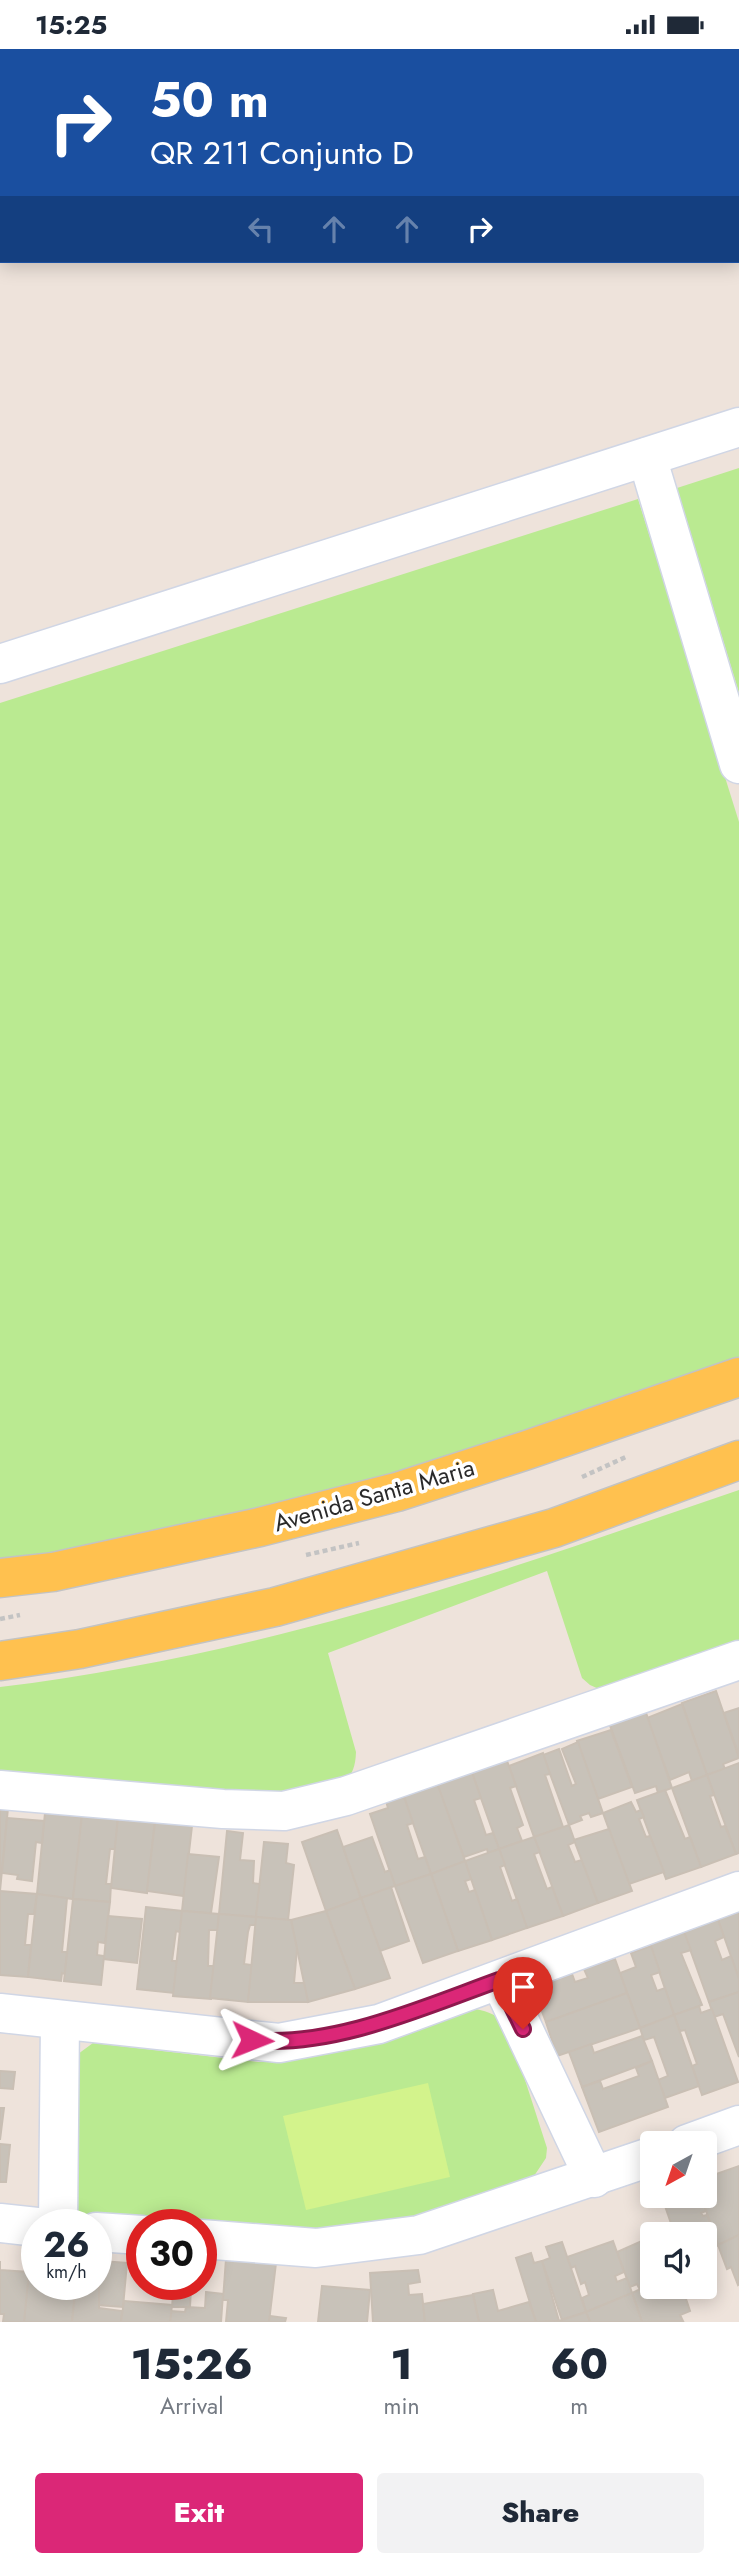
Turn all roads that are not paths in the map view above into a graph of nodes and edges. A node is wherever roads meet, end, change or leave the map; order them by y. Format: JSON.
{"nodes":[{"id":1,"x":739,"y":427,"type":"edge"},
{"id":2,"x":647,"y":457,"type":"junction"},
{"id":3,"x":0,"y":664,"type":"edge"},
{"id":4,"x":739,"y":764,"type":"edge"},
{"id":5,"x":739,"y":1377,"type":"edge"},
{"id":6,"x":739,"y":1460,"type":"edge"},
{"id":7,"x":0,"y":1578,"type":"edge"},
{"id":8,"x":739,"y":1660,"type":"edge"},
{"id":9,"x":0,"y":1661,"type":"edge"},
{"id":10,"x":0,"y":1790,"type":"edge"},
{"id":11,"x":739,"y":1891,"type":"edge"},
{"id":12,"x":499,"y":1980,"type":"junction"},
{"id":13,"x":0,"y":2013,"type":"edge"},
{"id":14,"x":60,"y":2019,"type":"junction"},
{"id":15,"x":739,"y":2125,"type":"edge"},
{"id":16,"x":718,"y":2133,"type":"edge"},
{"id":17,"x":640,"y":2161,"type":"edge"},
{"id":18,"x":594,"y":2178,"type":"junction"},
{"id":19,"x":58,"y":2209,"type":"edge"},
{"id":20,"x":0,"y":2223,"type":"edge"},
{"id":21,"x":21,"y":2225,"type":"edge"},
{"id":22,"x":217,"y":2240,"type":"edge"}],
"edges":[{"from":1,"to":2,"type":"street"},
{"from":2,"to":3,"type":"street"},
{"from":2,"to":4,"type":"street"},
{"from":5,"to":7,"type":"main road","name":"Avenida Santa Maria"},
{"from":6,"to":9,"type":"main road"},
{"from":8,"to":10,"type":"street"},
{"from":11,"to":12,"type":"street"},
{"from":12,"to":14,"type":"street"},
{"from":12,"to":18,"type":"street"},
{"from":13,"to":14,"type":"street"},
{"from":14,"to":19,"type":"street"},
{"from":15,"to":16,"type":"street"},
{"from":17,"to":18,"type":"street"},
{"from":18,"to":22,"type":"street"},
{"from":20,"to":21,"type":"street"}]}
